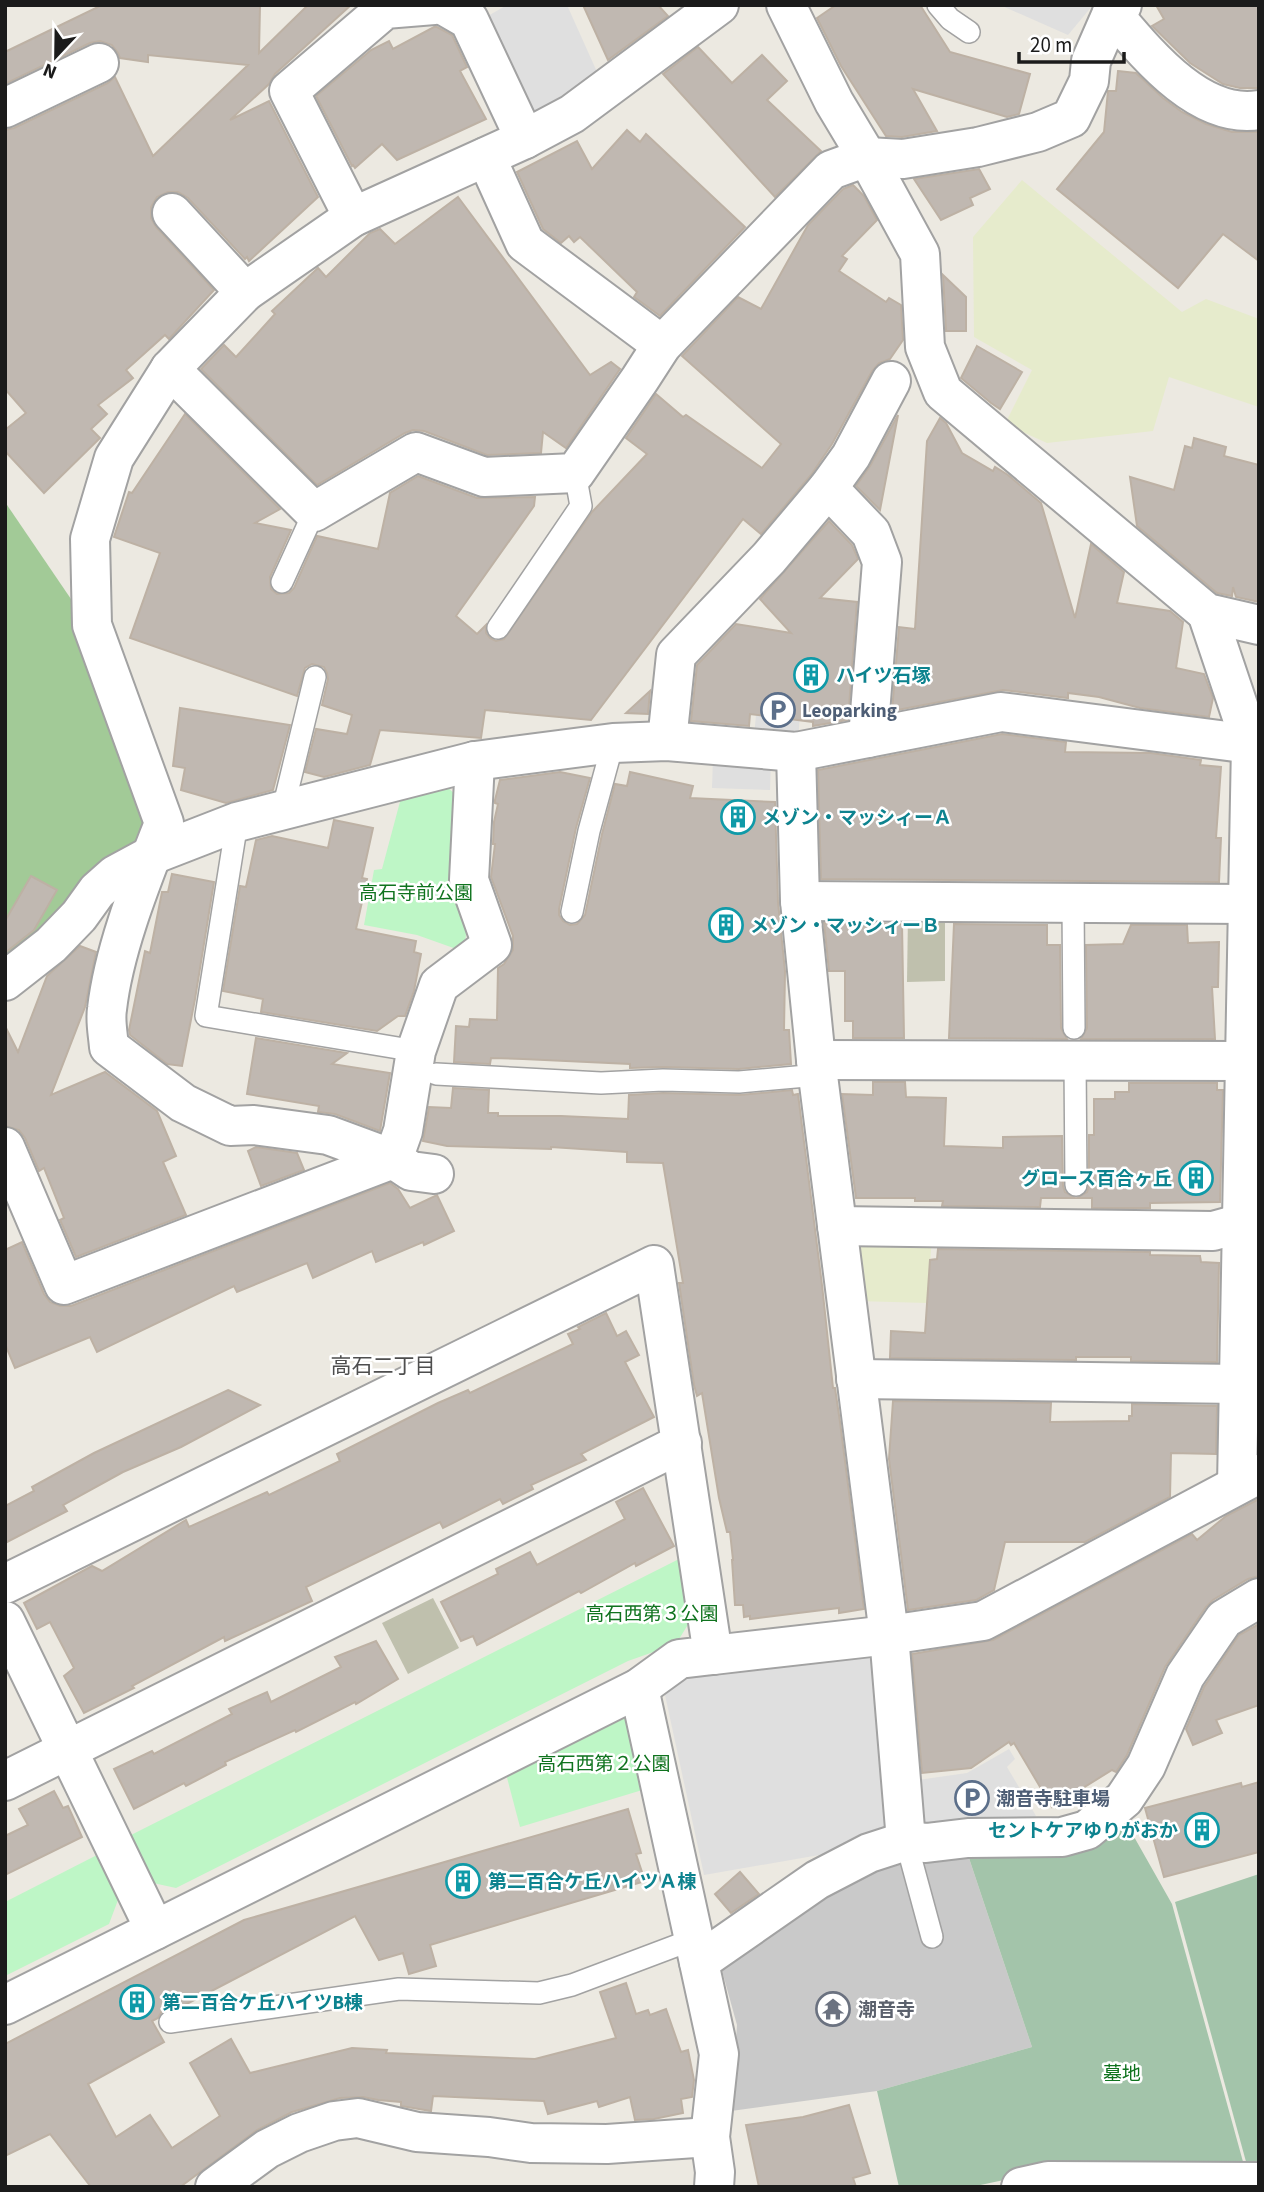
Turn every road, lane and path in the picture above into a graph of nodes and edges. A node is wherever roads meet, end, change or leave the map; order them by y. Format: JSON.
{"nodes":[{"id":1,"x":434,"y":5,"type":"edge"},
{"id":2,"x":443,"y":5,"type":"edge"},
{"id":3,"x":719,"y":5,"type":"edge"},
{"id":4,"x":786,"y":5,"type":"edge"},
{"id":5,"x":938,"y":5,"type":"edge"},
{"id":6,"x":1117,"y":9,"type":"edge"},
{"id":7,"x":969,"y":32,"type":"dead end"},
{"id":8,"x":99,"y":63,"type":"dead end"},
{"id":9,"x":5,"y":108,"type":"edge"},
{"id":10,"x":1259,"y":110,"type":"edge"},
{"id":11,"x":524,"y":139,"type":"junction"},
{"id":12,"x":486,"y":157,"type":"junction"},
{"id":13,"x":867,"y":157,"type":"junction"},
{"id":14,"x":172,"y":213,"type":"dead end"},
{"id":15,"x":353,"y":217,"type":"junction"},
{"id":16,"x":245,"y":292,"type":"junction"},
{"id":17,"x":662,"y":345,"type":"junction"},
{"id":18,"x":170,"y":369,"type":"junction"},
{"id":19,"x":891,"y":381,"type":"dead end"},
{"id":20,"x":575,"y":473,"type":"junction"},
{"id":21,"x":828,"y":488,"type":"junction"},
{"id":22,"x":314,"y":512,"type":"junction"},
{"id":23,"x":282,"y":582,"type":"dead end"},
{"id":24,"x":1207,"y":613,"type":"junction"},
{"id":25,"x":1259,"y":625,"type":"edge"},
{"id":26,"x":498,"y":628,"type":"dead end"},
{"id":27,"x":315,"y":677,"type":"dead end"},
{"id":28,"x":868,"y":738,"type":"junction"},
{"id":29,"x":667,"y":741,"type":"junction"},
{"id":30,"x":613,"y":743,"type":"junction"},
{"id":31,"x":1255,"y":743,"type":"edge"},
{"id":32,"x":796,"y":752,"type":"junction"},
{"id":33,"x":475,"y":761,"type":"junction"},
{"id":34,"x":283,"y":809,"type":"junction"},
{"id":35,"x":237,"y":822,"type":"junction"},
{"id":36,"x":152,"y":855,"type":"junction"},
{"id":37,"x":800,"y":901,"type":"junction"},
{"id":38,"x":1073,"y":903,"type":"junction"},
{"id":39,"x":1248,"y":904,"type":"junction"},
{"id":40,"x":572,"y":912,"type":"dead end"},
{"id":41,"x":5,"y":981,"type":"edge"},
{"id":42,"x":1074,"y":1044,"type":"junction"},
{"id":43,"x":1245,"y":1061,"type":"junction"},
{"id":44,"x":426,"y":1063,"type":"junction"},
{"id":45,"x":817,"y":1068,"type":"junction"},
{"id":46,"x":5,"y":1147,"type":"edge"},
{"id":47,"x":393,"y":1159,"type":"junction"},
{"id":48,"x":434,"y":1174,"type":"dead end"},
{"id":49,"x":1076,"y":1185,"type":"dead end"},
{"id":50,"x":1250,"y":1224,"type":"edge"},
{"id":51,"x":837,"y":1226,"type":"junction"},
{"id":52,"x":856,"y":1379,"type":"junction"},
{"id":53,"x":1239,"y":1384,"type":"junction"},
{"id":54,"x":682,"y":1443,"type":"junction"},
{"id":55,"x":1248,"y":1480,"type":"edge"},
{"id":56,"x":5,"y":1584,"type":"edge"},
{"id":57,"x":1259,"y":1598,"type":"edge"},
{"id":58,"x":5,"y":1621,"type":"edge"},
{"id":59,"x":889,"y":1635,"type":"junction"},
{"id":60,"x":713,"y":1655,"type":"junction"},
{"id":61,"x":639,"y":1688,"type":"junction"},
{"id":62,"x":67,"y":1750,"type":"junction"},
{"id":63,"x":5,"y":1781,"type":"edge"},
{"id":64,"x":906,"y":1841,"type":"junction"},
{"id":65,"x":155,"y":1930,"type":"junction"},
{"id":66,"x":932,"y":1937,"type":"dead end"},
{"id":67,"x":697,"y":1951,"type":"junction"},
{"id":68,"x":5,"y":2005,"type":"edge"},
{"id":69,"x":170,"y":2022,"type":"dead end"},
{"id":70,"x":710,"y":2137,"type":"junction"},
{"id":71,"x":1259,"y":2182,"type":"edge"},
{"id":72,"x":215,"y":2187,"type":"edge"},
{"id":73,"x":714,"y":2187,"type":"edge"},
{"id":74,"x":1021,"y":2187,"type":"edge"}],
"edges":[{"from":1,"to":15,"type":"street"},
{"from":2,"to":11,"type":"street"},
{"from":3,"to":11,"type":"street"},
{"from":4,"to":13,"type":"street"},
{"from":5,"to":7,"type":"lane"},
{"from":6,"to":10,"type":"street"},
{"from":6,"to":13,"type":"street"},
{"from":8,"to":9,"type":"street"},
{"from":11,"to":12,"type":"street"},
{"from":12,"to":15,"type":"street"},
{"from":12,"to":17,"type":"street"},
{"from":13,"to":17,"type":"street"},
{"from":13,"to":24,"type":"street"},
{"from":14,"to":16,"type":"street"},
{"from":15,"to":16,"type":"street"},
{"from":16,"to":18,"type":"street"},
{"from":17,"to":20,"type":"street"},
{"from":18,"to":22,"type":"street"},
{"from":18,"to":36,"type":"street"},
{"from":19,"to":21,"type":"street"},
{"from":20,"to":22,"type":"street"},
{"from":20,"to":26,"type":"lane"},
{"from":21,"to":28,"type":"street"},
{"from":21,"to":29,"type":"street"},
{"from":22,"to":23,"type":"lane"},
{"from":24,"to":25,"type":"street"},
{"from":24,"to":31,"type":"street"},
{"from":27,"to":34,"type":"lane"},
{"from":28,"to":31,"type":"street"},
{"from":28,"to":32,"type":"street"},
{"from":29,"to":30,"type":"street"},
{"from":29,"to":32,"type":"street"},
{"from":30,"to":33,"type":"street"},
{"from":30,"to":40,"type":"lane"},
{"from":31,"to":39,"type":"street"},
{"from":32,"to":37,"type":"street"},
{"from":33,"to":34,"type":"street"},
{"from":33,"to":44,"type":"street"},
{"from":34,"to":35,"type":"street"},
{"from":35,"to":36,"type":"street"},
{"from":35,"to":44,"type":"lane"},
{"from":36,"to":41,"type":"street"},
{"from":36,"to":47,"type":"street"},
{"from":37,"to":38,"type":"street"},
{"from":37,"to":45,"type":"street"},
{"from":38,"to":39,"type":"street"},
{"from":38,"to":42,"type":"lane"},
{"from":39,"to":43,"type":"street"},
{"from":42,"to":43,"type":"street"},
{"from":42,"to":45,"type":"street"},
{"from":42,"to":49,"type":"lane"},
{"from":43,"to":50,"type":"street"},
{"from":44,"to":45,"type":"lane"},
{"from":44,"to":47,"type":"street"},
{"from":45,"to":51,"type":"street"},
{"from":46,"to":47,"type":"street"},
{"from":47,"to":48,"type":"street"},
{"from":50,"to":51,"type":"street"},
{"from":50,"to":53,"type":"street"},
{"from":51,"to":52,"type":"street"},
{"from":52,"to":53,"type":"street"},
{"from":52,"to":59,"type":"street"},
{"from":53,"to":55,"type":"street"},
{"from":54,"to":56,"type":"street"},
{"from":54,"to":60,"type":"street"},
{"from":54,"to":62,"type":"street"},
{"from":55,"to":59,"type":"street"},
{"from":57,"to":64,"type":"street"},
{"from":58,"to":62,"type":"street"},
{"from":59,"to":60,"type":"street"},
{"from":59,"to":64,"type":"street"},
{"from":60,"to":61,"type":"street"},
{"from":61,"to":65,"type":"street"},
{"from":61,"to":67,"type":"street"},
{"from":62,"to":63,"type":"street"},
{"from":62,"to":65,"type":"street"},
{"from":64,"to":66,"type":"lane"},
{"from":64,"to":67,"type":"street"},
{"from":65,"to":68,"type":"street"},
{"from":67,"to":69,"type":"lane"},
{"from":67,"to":70,"type":"street"},
{"from":70,"to":72,"type":"street"},
{"from":70,"to":73,"type":"street"},
{"from":71,"to":74,"type":"street"}]}
